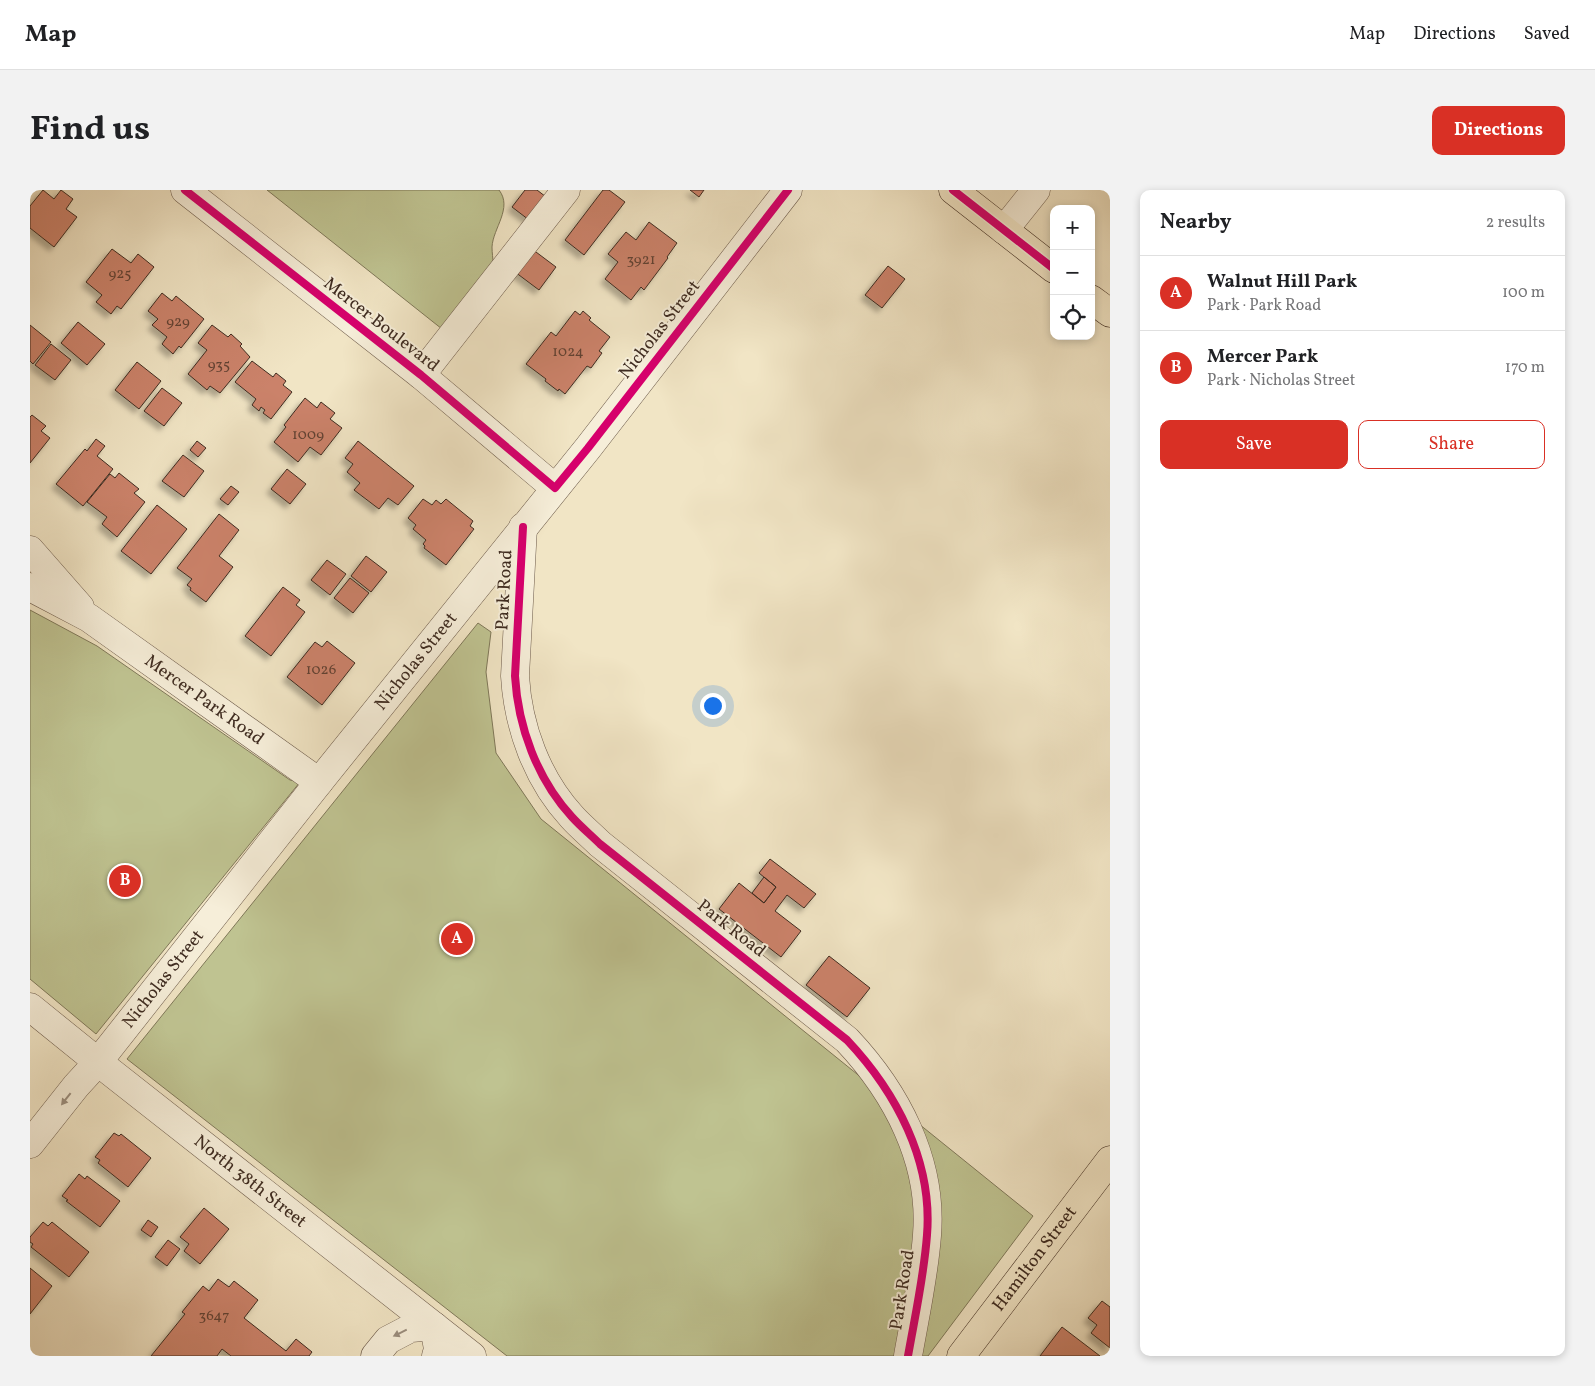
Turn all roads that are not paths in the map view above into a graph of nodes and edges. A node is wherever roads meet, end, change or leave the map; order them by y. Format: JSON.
{"nodes":[{"id":1,"x":185,"y":190,"type":"edge"},
{"id":2,"x":566,"y":190,"type":"edge"},
{"id":3,"x":788,"y":190,"type":"edge"},
{"id":4,"x":953,"y":190,"type":"edge"},
{"id":5,"x":1036,"y":190,"type":"edge"},
{"id":6,"x":1004,"y":230,"type":"junction"},
{"id":7,"x":1050,"y":266,"type":"edge"},
{"id":8,"x":1095,"y":301,"type":"edge"},
{"id":9,"x":1110,"y":313,"type":"edge"},
{"id":10,"x":421,"y":375,"type":"junction"},
{"id":11,"x":555,"y":488,"type":"junction"},
{"id":12,"x":524,"y":527,"type":"junction"},
{"id":13,"x":30,"y":550,"type":"edge"},
{"id":14,"x":30,"y":587,"type":"edge"},
{"id":15,"x":88,"y":618,"type":"junction"},
{"id":16,"x":319,"y":782,"type":"junction"},
{"id":17,"x":30,"y":1007,"type":"edge"},
{"id":18,"x":98,"y":1062,"type":"junction"},
{"id":19,"x":30,"y":1144,"type":"edge"},
{"id":20,"x":1110,"y":1160,"type":"edge"},
{"id":21,"x":434,"y":1326,"type":"junction"},
{"id":22,"x":375,"y":1356,"type":"edge"},
{"id":23,"x":436,"y":1356,"type":"edge"},
{"id":24,"x":472,"y":1356,"type":"edge"},
{"id":25,"x":908,"y":1356,"type":"edge"},
{"id":26,"x":962,"y":1356,"type":"edge"}],
"edges":[{"from":1,"to":10,"type":"street","name":"Mercer Boulevard"},
{"from":2,"to":10,"type":"street"},
{"from":3,"to":11,"type":"street","name":"Nicholas Street"},
{"from":4,"to":6,"type":"main road"},
{"from":5,"to":6,"type":"street"},
{"from":6,"to":7,"type":"main road"},
{"from":8,"to":9,"type":"main road"},
{"from":10,"to":11,"type":"street","name":"Mercer Boulevard"},
{"from":11,"to":12,"type":"street","name":"Nicholas Street"},
{"from":12,"to":16,"type":"street","name":"Nicholas Street"},
{"from":12,"to":25,"type":"street","name":"Park Road"},
{"from":13,"to":15,"type":"street","name":"Mercer Park Road"},
{"from":14,"to":15,"type":"street","name":"Mercer Park Road"},
{"from":15,"to":16,"type":"street","name":"Mercer Park Road"},
{"from":16,"to":18,"type":"street","name":"Nicholas Street"},
{"from":17,"to":18,"type":"street","name":"North 38th Street"},
{"from":18,"to":19,"type":"street","name":"Nicholas Street","one_way":true},
{"from":18,"to":21,"type":"street","name":"North 38th Street"},
{"from":20,"to":26,"type":"main road","name":"Hamilton Street"},
{"from":21,"to":22,"type":"street","one_way":true},
{"from":21,"to":23,"type":"street"},
{"from":21,"to":24,"type":"street","name":"North 38th Street"}]}
